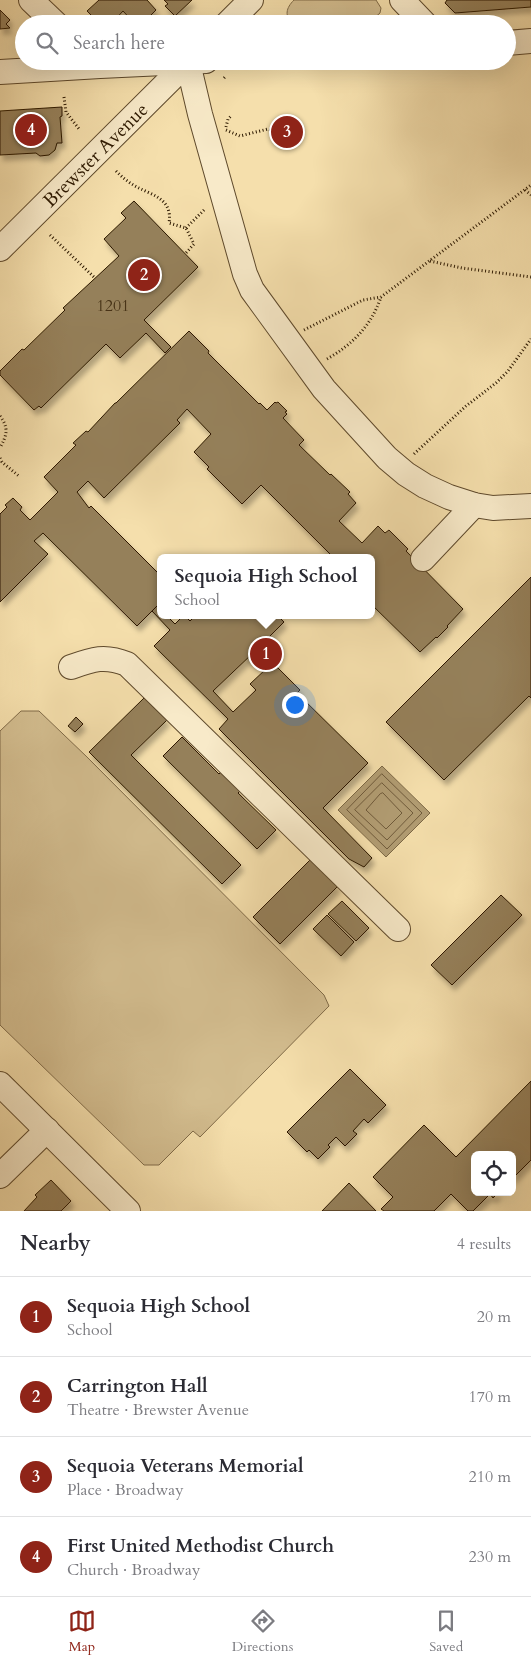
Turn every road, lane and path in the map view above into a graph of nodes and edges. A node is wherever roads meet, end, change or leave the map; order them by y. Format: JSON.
{"nodes":[{"id":1,"x":31,"y":0,"type":"edge"},
{"id":2,"x":251,"y":0,"type":"edge"},
{"id":3,"x":402,"y":0,"type":"edge"},
{"id":4,"x":47,"y":15,"type":"edge"},
{"id":5,"x":236,"y":15,"type":"edge"},
{"id":6,"x":416,"y":15,"type":"edge"},
{"id":7,"x":531,"y":41,"type":"edge"},
{"id":8,"x":516,"y":42,"type":"edge"},
{"id":9,"x":22,"y":70,"type":"edge"},
{"id":10,"x":186,"y":70,"type":"edge"},
{"id":11,"x":197,"y":70,"type":"edge"},
{"id":12,"x":0,"y":72,"type":"edge"},
{"id":13,"x":64,"y":96,"type":"dead end"},
{"id":14,"x":230,"y":116,"type":"dead end"},
{"id":15,"x":79,"y":129,"type":"dead end"},
{"id":16,"x":216,"y":131,"type":"junction"},
{"id":17,"x":280,"y":134,"type":"dead end"},
{"id":18,"x":116,"y":171,"type":"dead end"},
{"id":19,"x":531,"y":185,"type":"edge"},
{"id":20,"x":525,"y":190,"type":"junction"},
{"id":21,"x":531,"y":195,"type":"edge"},
{"id":22,"x":209,"y":205,"type":"dead end"},
{"id":23,"x":186,"y":228,"type":"junction"},
{"id":24,"x":50,"y":235,"type":"dead end"},
{"id":25,"x":0,"y":249,"type":"edge"},
{"id":26,"x":186,"y":252,"type":"dead end"},
{"id":27,"x":430,"y":261,"type":"junction"},
{"id":28,"x":531,"y":277,"type":"edge"},
{"id":29,"x":95,"y":278,"type":"dead end"},
{"id":30,"x":381,"y":297,"type":"junction"},
{"id":31,"x":288,"y":338,"type":"junction"},
{"id":32,"x":531,"y":339,"type":"edge"},
{"id":33,"x":310,"y":370,"type":"junction"},
{"id":34,"x":0,"y":416,"type":"edge"},
{"id":35,"x":0,"y":448,"type":"edge"},
{"id":36,"x":0,"y":458,"type":"edge"},
{"id":37,"x":400,"y":469,"type":"junction"},
{"id":38,"x":20,"y":477,"type":"dead end"},
{"id":39,"x":474,"y":505,"type":"junction"},
{"id":40,"x":531,"y":506,"type":"edge"},
{"id":41,"x":423,"y":559,"type":"dead end"},
{"id":42,"x":71,"y":667,"type":"dead end"},
{"id":43,"x":398,"y":929,"type":"dead end"},
{"id":44,"x":0,"y":1084,"type":"edge"},
{"id":45,"x":46,"y":1130,"type":"junction"},
{"id":46,"x":0,"y":1176,"type":"edge"},
{"id":47,"x":128,"y":1211,"type":"edge"}],
"edges":[{"from":1,"to":4,"type":"street"},
{"from":2,"to":5,"type":"street"},
{"from":3,"to":6,"type":"street"},
{"from":7,"to":8,"type":"street"},
{"from":9,"to":12,"type":"street"},
{"from":10,"to":25,"type":"street","name":"Brewster Avenue"},
{"from":11,"to":16,"type":"street"},
{"from":13,"to":15,"type":"path"},
{"from":14,"to":16,"type":"path"},
{"from":16,"to":17,"type":"path"},
{"from":16,"to":31,"type":"street"},
{"from":18,"to":23,"type":"path"},
{"from":19,"to":20,"type":"path"},
{"from":20,"to":21,"type":"path"},
{"from":20,"to":27,"type":"path"},
{"from":22,"to":23,"type":"path"},
{"from":23,"to":26,"type":"path"},
{"from":24,"to":29,"type":"path"},
{"from":27,"to":28,"type":"path"},
{"from":27,"to":30,"type":"path"},
{"from":30,"to":31,"type":"path"},
{"from":30,"to":33,"type":"path"},
{"from":31,"to":33,"type":"street"},
{"from":32,"to":37,"type":"path"},
{"from":33,"to":37,"type":"street"},
{"from":34,"to":35,"type":"path"},
{"from":36,"to":38,"type":"path"},
{"from":37,"to":39,"type":"street"},
{"from":39,"to":40,"type":"street"},
{"from":39,"to":41,"type":"street"},
{"from":42,"to":43,"type":"street"},
{"from":44,"to":45,"type":"street"},
{"from":45,"to":46,"type":"street"},
{"from":45,"to":47,"type":"street"}]}
